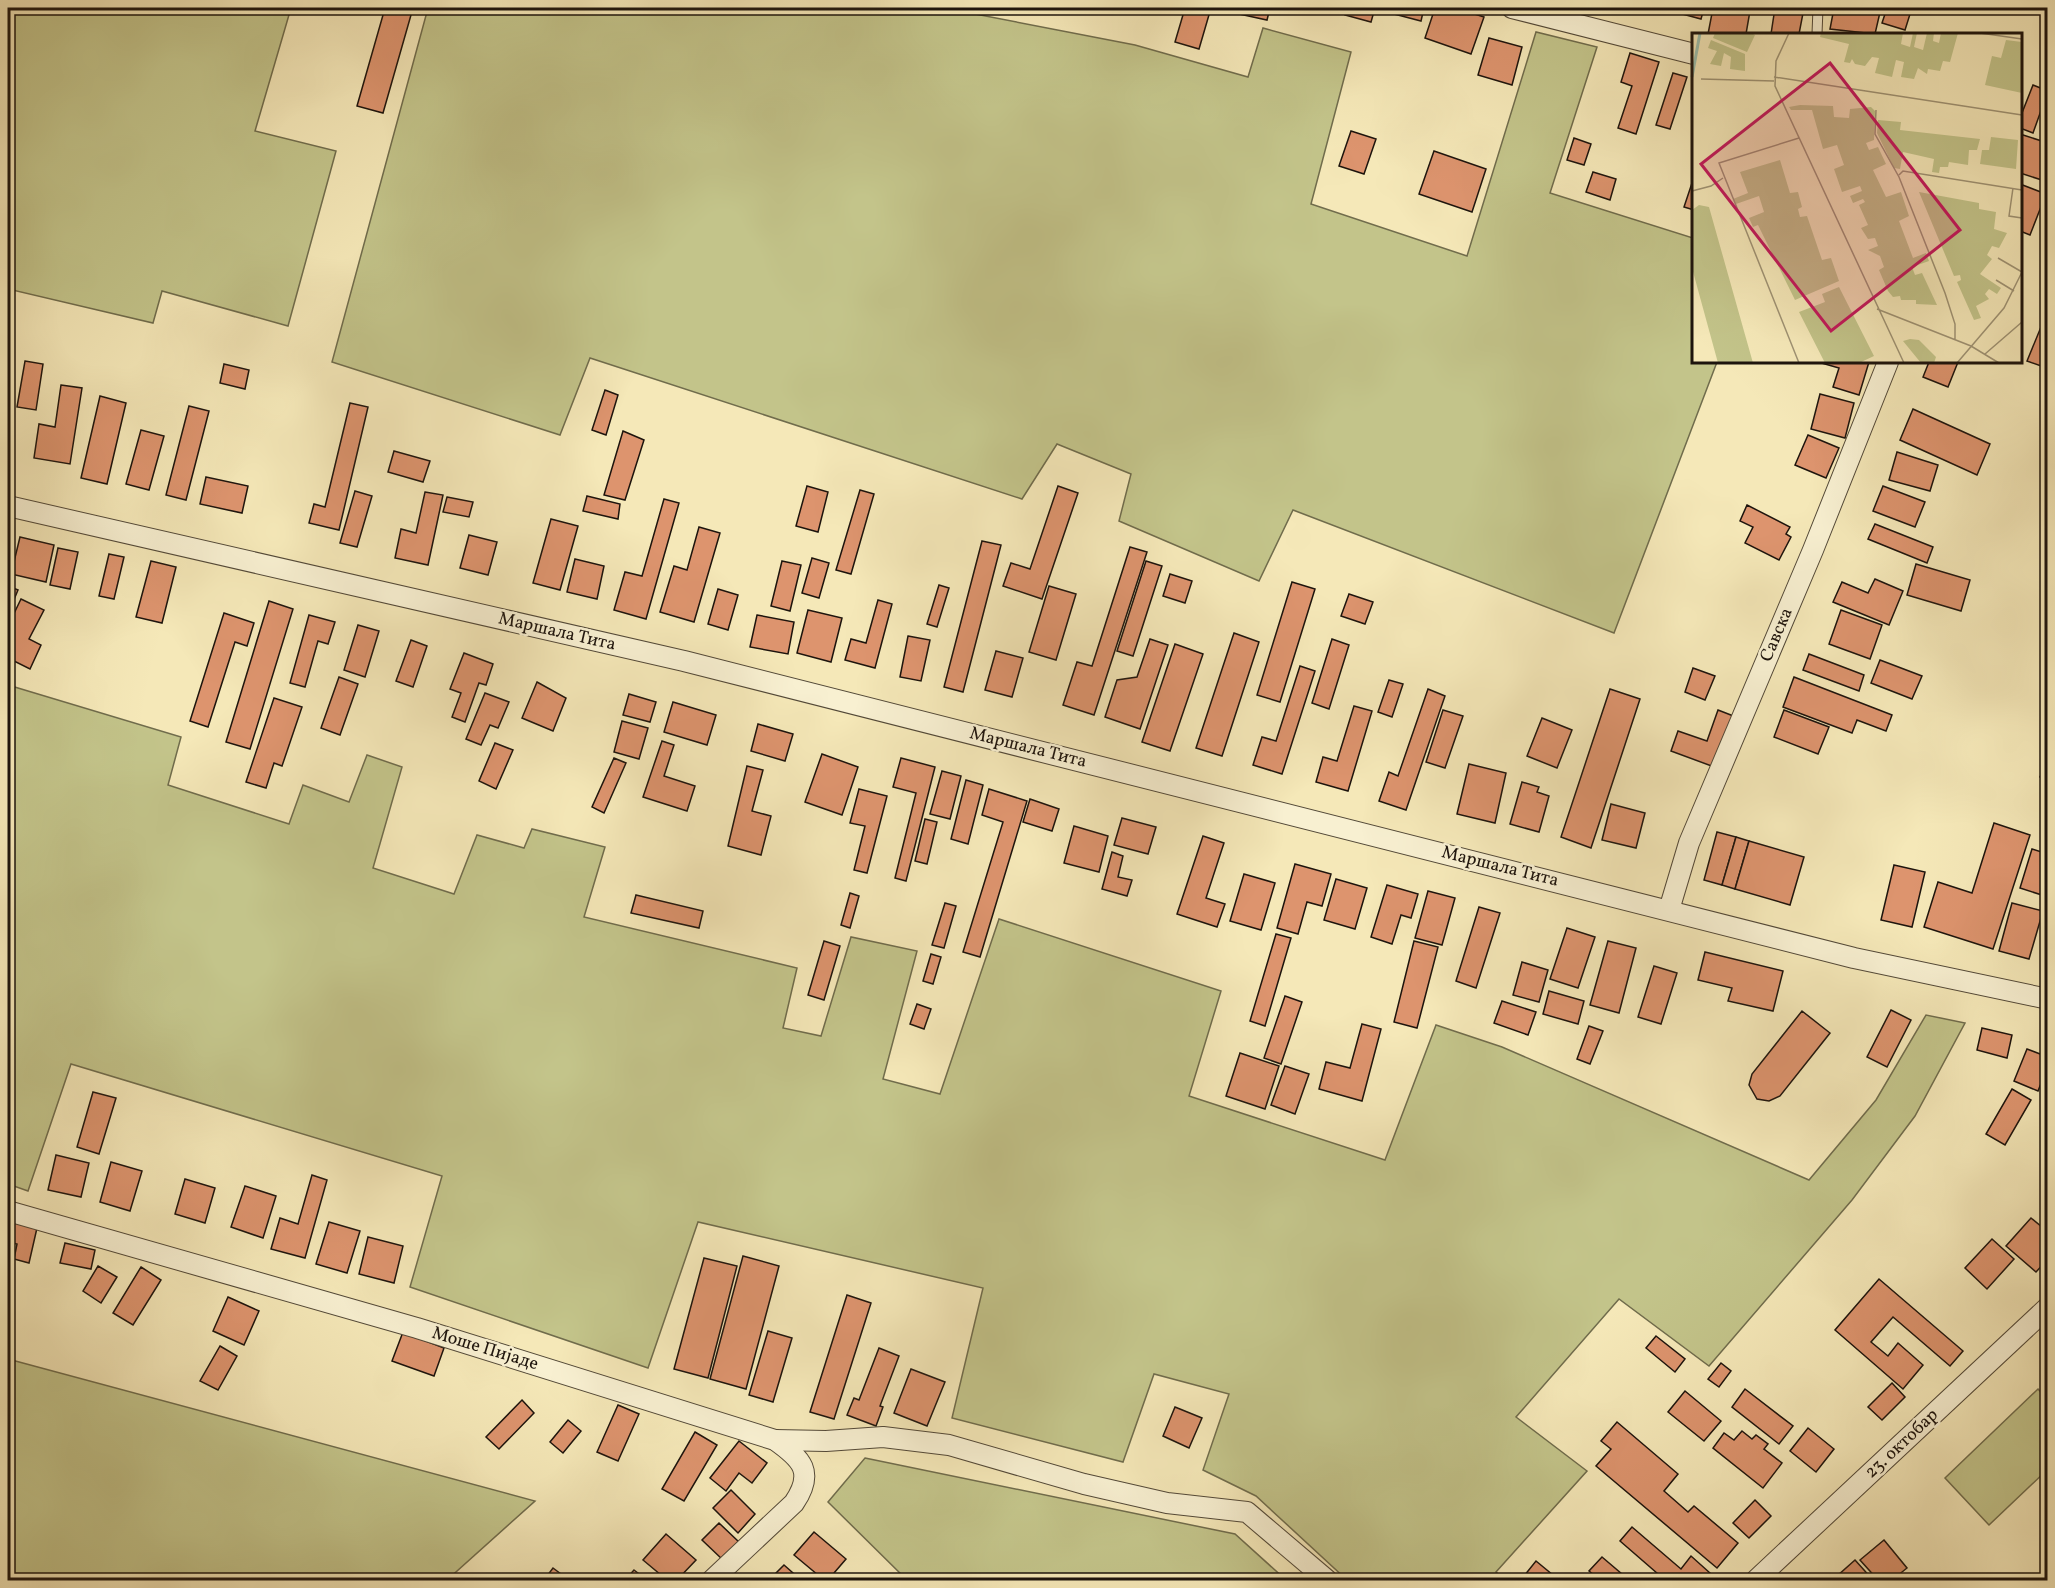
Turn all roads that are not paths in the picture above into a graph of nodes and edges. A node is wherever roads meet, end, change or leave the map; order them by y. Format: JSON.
{"nodes":[{"id":1,"x":1512,"y":8,"type":"edge"},
{"id":2,"x":1818,"y":8,"type":"edge"},
{"id":3,"x":1817,"y":33,"type":"edge"},
{"id":4,"x":1692,"y":53,"type":"edge"},
{"id":5,"x":1888,"y":363,"type":"edge"},
{"id":6,"x":8,"y":506,"type":"edge"},
{"id":7,"x":1669,"y":910,"type":"junction"},
{"id":8,"x":2048,"y":999,"type":"edge"},
{"id":9,"x":8,"y":1211,"type":"edge"},
{"id":10,"x":2048,"y":1307,"type":"edge"},
{"id":11,"x":775,"y":1440,"type":"junction"},
{"id":12,"x":712,"y":1581,"type":"edge"},
{"id":13,"x":1327,"y":1581,"type":"edge"},
{"id":14,"x":1756,"y":1581,"type":"edge"}],
"edges":[{"from":1,"to":4,"type":"street"},
{"from":2,"to":3,"type":"lane"},
{"from":5,"to":7,"type":"street","name":"Савска"},
{"from":6,"to":7,"type":"street","name":"Маршала Тита"},
{"from":7,"to":8,"type":"street","name":"Маршала Тита"},
{"from":9,"to":11,"type":"street","name":"Моше Пијаде"},
{"from":10,"to":14,"type":"street","name":"23. октобар"},
{"from":11,"to":12,"type":"street","name":"Моше Пијаде"},
{"from":11,"to":13,"type":"street"}]}
